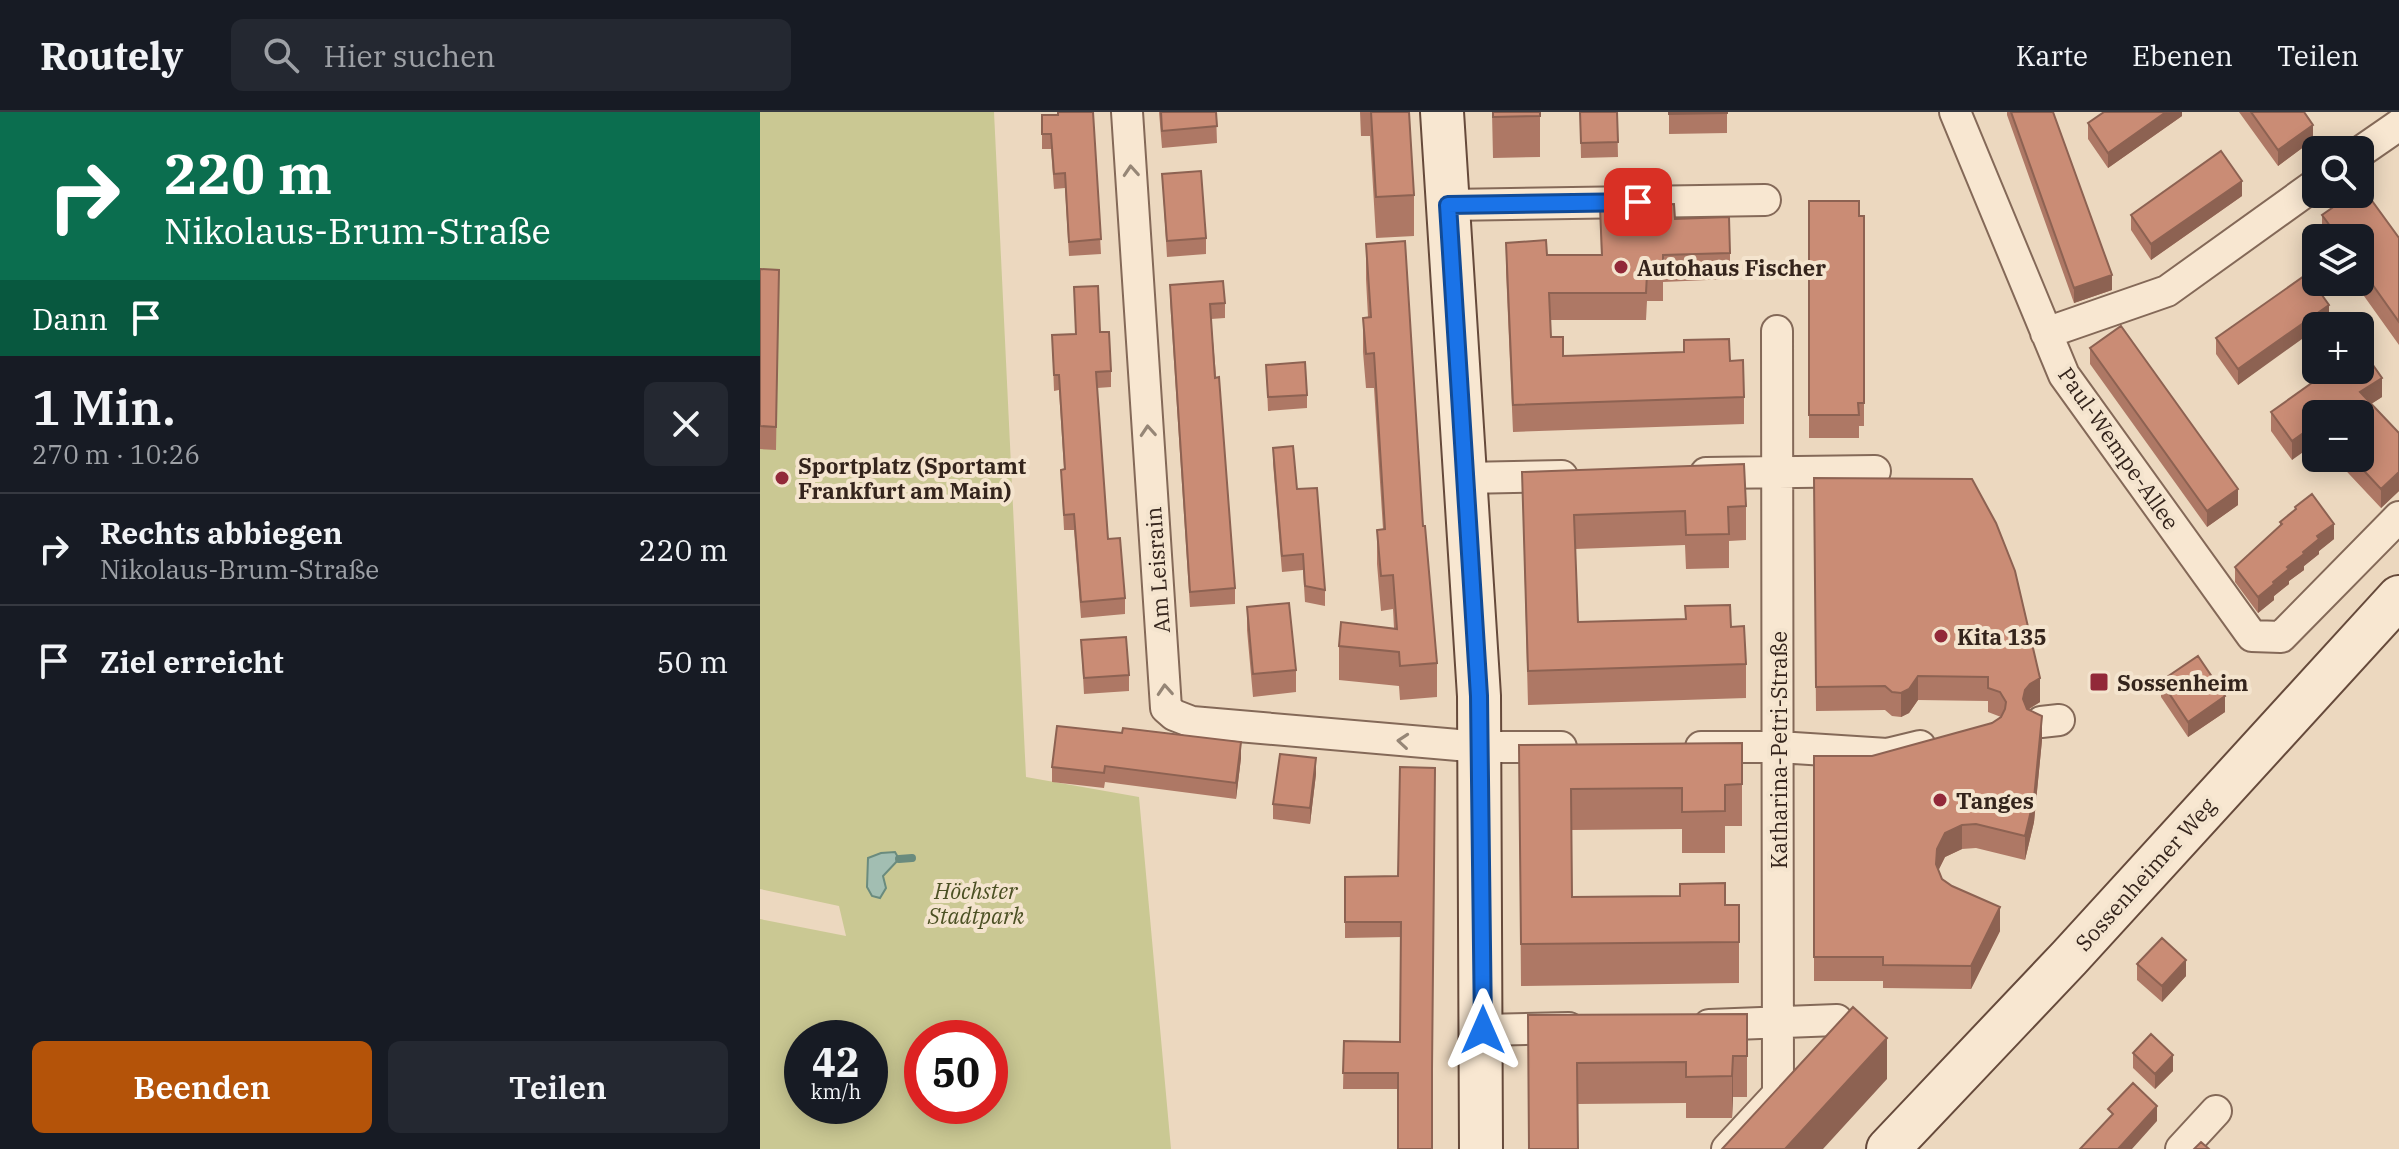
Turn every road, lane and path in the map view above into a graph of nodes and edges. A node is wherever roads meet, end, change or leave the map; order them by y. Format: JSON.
{"nodes":[{"id":1,"x":1127,"y":112,"type":"edge"},
{"id":2,"x":1442,"y":112,"type":"edge"},
{"id":3,"x":1955,"y":112,"type":"edge"},
{"id":4,"x":2393,"y":126,"type":"edge"},
{"id":5,"x":2374,"y":141,"type":"edge"},
{"id":6,"x":2302,"y":194,"type":"edge"},
{"id":7,"x":1765,"y":200,"type":"dead end"},
{"id":8,"x":1448,"y":205,"type":"junction"},
{"id":9,"x":1777,"y":331,"type":"dead end"},
{"id":10,"x":2046,"y":333,"type":"junction"},
{"id":11,"x":1875,"y":471,"type":"dead end"},
{"id":12,"x":1778,"y":472,"type":"junction"},
{"id":13,"x":1684,"y":474,"type":"edge"},
{"id":14,"x":1589,"y":476,"type":"edge"},
{"id":15,"x":1464,"y":478,"type":"junction"},
{"id":16,"x":2394,"y":535,"type":"edge"},
{"id":17,"x":2399,"y":597,"type":"edge"},
{"id":18,"x":1945,"y":740,"type":"edge"},
{"id":19,"x":1481,"y":747,"type":"junction"},
{"id":20,"x":1588,"y":747,"type":"edge"},
{"id":21,"x":1667,"y":747,"type":"edge"},
{"id":22,"x":1778,"y":747,"type":"junction"},
{"id":23,"x":1837,"y":1020,"type":"edge"},
{"id":24,"x":1778,"y":1024,"type":"junction"},
{"id":25,"x":1685,"y":1026,"type":"edge"},
{"id":26,"x":1591,"y":1027,"type":"edge"},
{"id":27,"x":1483,"y":1030,"type":"junction"},
{"id":28,"x":2216,"y":1111,"type":"dead end"},
{"id":29,"x":1481,"y":1149,"type":"edge"},
{"id":30,"x":1727,"y":1149,"type":"edge"},
{"id":31,"x":1888,"y":1149,"type":"edge"},
{"id":32,"x":2181,"y":1149,"type":"edge"}],
"edges":[{"from":19,"to":1,"type":"street","name":"Am Leisrain","one_way":true},
{"from":2,"to":8,"type":"main road"},
{"from":3,"to":10,"type":"street","name":"Paul-Wempe-Allee"},
{"from":4,"to":5,"type":"street"},
{"from":6,"to":10,"type":"street"},
{"from":7,"to":8,"type":"street"},
{"from":8,"to":15,"type":"main road"},
{"from":9,"to":12,"type":"street","name":"Katharina-Petri-Straße"},
{"from":10,"to":16,"type":"street","name":"Paul-Wempe-Allee"},
{"from":11,"to":12,"type":"street"},
{"from":12,"to":13,"type":"street"},
{"from":12,"to":22,"type":"street","name":"Katharina-Petri-Straße"},
{"from":14,"to":15,"type":"street"},
{"from":15,"to":19,"type":"main road"},
{"from":17,"to":31,"type":"main road","name":"Sossenheimer Weg"},
{"from":18,"to":22,"type":"street"},
{"from":19,"to":20,"type":"street"},
{"from":19,"to":27,"type":"main road"},
{"from":21,"to":22,"type":"street"},
{"from":22,"to":24,"type":"street","name":"Katharina-Petri-Straße"},
{"from":23,"to":24,"type":"street"},
{"from":24,"to":25,"type":"street"},
{"from":24,"to":30,"type":"street","name":"Katharina-Petri-Straße"},
{"from":26,"to":27,"type":"street"},
{"from":27,"to":29,"type":"main road"},
{"from":28,"to":32,"type":"street"}]}
